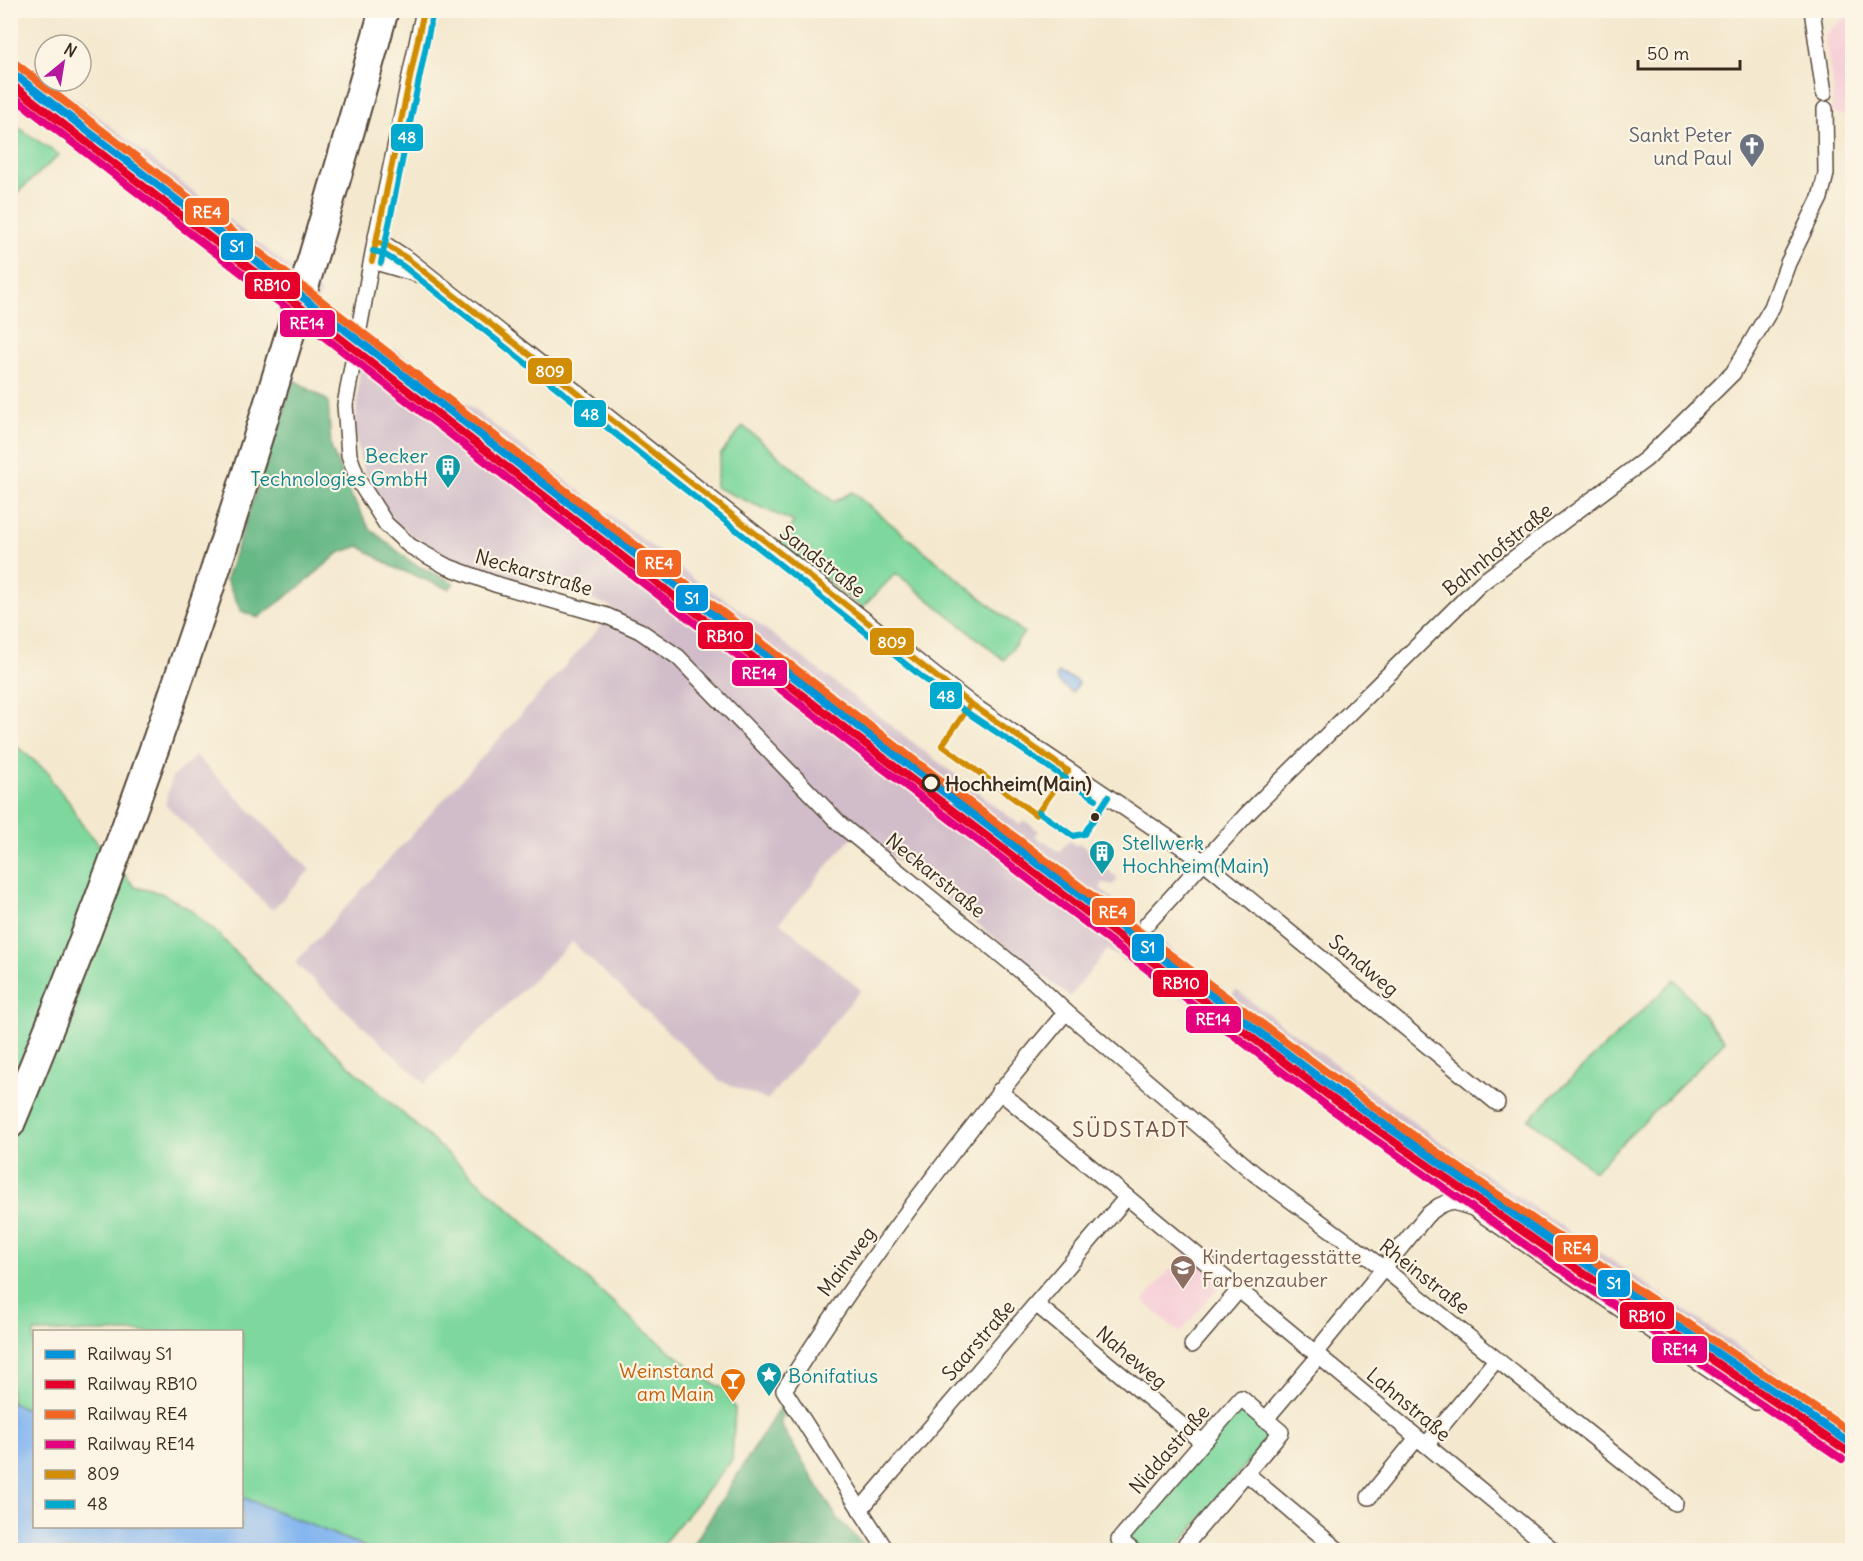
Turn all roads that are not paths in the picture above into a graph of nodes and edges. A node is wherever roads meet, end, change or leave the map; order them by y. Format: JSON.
{"nodes":[{"id":1,"x":364,"y":10,"type":"edge"},
{"id":2,"x":384,"y":10,"type":"edge"},
{"id":3,"x":424,"y":10,"type":"edge"},
{"id":4,"x":1812,"y":10,"type":"edge"},
{"id":5,"x":1824,"y":93,"type":"dead end"},
{"id":6,"x":1824,"y":109,"type":"dead end"},
{"id":7,"x":375,"y":242,"type":"junction"},
{"id":8,"x":372,"y":261,"type":"junction"},
{"id":9,"x":429,"y":278,"type":"junction"},
{"id":10,"x":1203,"y":861,"type":"junction"},
{"id":11,"x":1147,"y":924,"type":"dead end"},
{"id":12,"x":1066,"y":1012,"type":"junction"},
{"id":13,"x":10,"y":1076,"type":"edge"},
{"id":14,"x":999,"y":1091,"type":"junction"},
{"id":15,"x":1497,"y":1103,"type":"dead end"},
{"id":16,"x":10,"y":1124,"type":"edge"},
{"id":17,"x":1127,"y":1197,"type":"junction"},
{"id":18,"x":1383,"y":1268,"type":"junction"},
{"id":19,"x":1239,"y":1290,"type":"junction"},
{"id":20,"x":1036,"y":1304,"type":"junction"},
{"id":21,"x":1192,"y":1345,"type":"dead end"},
{"id":22,"x":1317,"y":1355,"type":"junction"},
{"id":23,"x":1496,"y":1360,"type":"junction"},
{"id":24,"x":1756,"y":1402,"type":"dead end"},
{"id":25,"x":1265,"y":1420,"type":"junction"},
{"id":26,"x":1202,"y":1442,"type":"junction"},
{"id":27,"x":1422,"y":1442,"type":"junction"},
{"id":28,"x":1246,"y":1473,"type":"junction"},
{"id":29,"x":1369,"y":1497,"type":"dead end"},
{"id":30,"x":1675,"y":1503,"type":"dead end"},
{"id":31,"x":860,"y":1510,"type":"junction"},
{"id":32,"x":886,"y":1551,"type":"edge"},
{"id":33,"x":1132,"y":1551,"type":"edge"},
{"id":34,"x":1181,"y":1551,"type":"edge"},
{"id":35,"x":1338,"y":1551,"type":"edge"},
{"id":36,"x":1553,"y":1551,"type":"edge"}],
"edges":[{"from":1,"to":13,"type":"highway"},
{"from":2,"to":16,"type":"highway"},
{"from":3,"to":7,"type":"street","name":"Neckarstraße"},
{"from":4,"to":5,"type":"street"},
{"from":6,"to":10,"type":"street","name":"Bahnhofstraße"},
{"from":7,"to":8,"type":"street","name":"Neckarstraße"},
{"from":7,"to":9,"type":"street","name":"Sandstraße"},
{"from":8,"to":9,"type":"street","name":"Sandstraße"},
{"from":8,"to":12,"type":"street","name":"Neckarstraße"},
{"from":9,"to":10,"type":"street","name":"Sandstraße"},
{"from":10,"to":11,"type":"street","name":"Bahnhofstraße"},
{"from":10,"to":15,"type":"street","name":"Sandweg"},
{"from":12,"to":14,"type":"street","name":"Mainweg"},
{"from":12,"to":18,"type":"street","name":"Rheinstraße"},
{"from":14,"to":17,"type":"street","name":"Lahnstraße"},
{"from":14,"to":31,"type":"street","name":"Mainweg"},
{"from":17,"to":19,"type":"street","name":"Lahnstraße"},
{"from":17,"to":20,"type":"street","name":"Saarstraße"},
{"from":18,"to":22,"type":"street"},
{"from":18,"to":23,"type":"street","name":"Rheinstraße"},
{"from":18,"to":24,"type":"street"},
{"from":19,"to":21,"type":"street"},
{"from":19,"to":22,"type":"street","name":"Lahnstraße"},
{"from":20,"to":26,"type":"street","name":"Naheweg"},
{"from":20,"to":31,"type":"street","name":"Saarstraße"},
{"from":22,"to":25,"type":"street"},
{"from":22,"to":27,"type":"street","name":"Lahnstraße"},
{"from":23,"to":27,"type":"street"},
{"from":23,"to":30,"type":"street","name":"Rheinstraße"},
{"from":25,"to":26,"type":"street","name":"Niddastraße"},
{"from":25,"to":28,"type":"street","name":"Niddastraße"},
{"from":26,"to":33,"type":"street","name":"Niddastraße"},
{"from":27,"to":29,"type":"street"},
{"from":27,"to":36,"type":"street","name":"Lahnstraße"},
{"from":28,"to":34,"type":"street","name":"Niddastraße"},
{"from":28,"to":35,"type":"street"},
{"from":31,"to":32,"type":"street","name":"Mainweg"}]}
